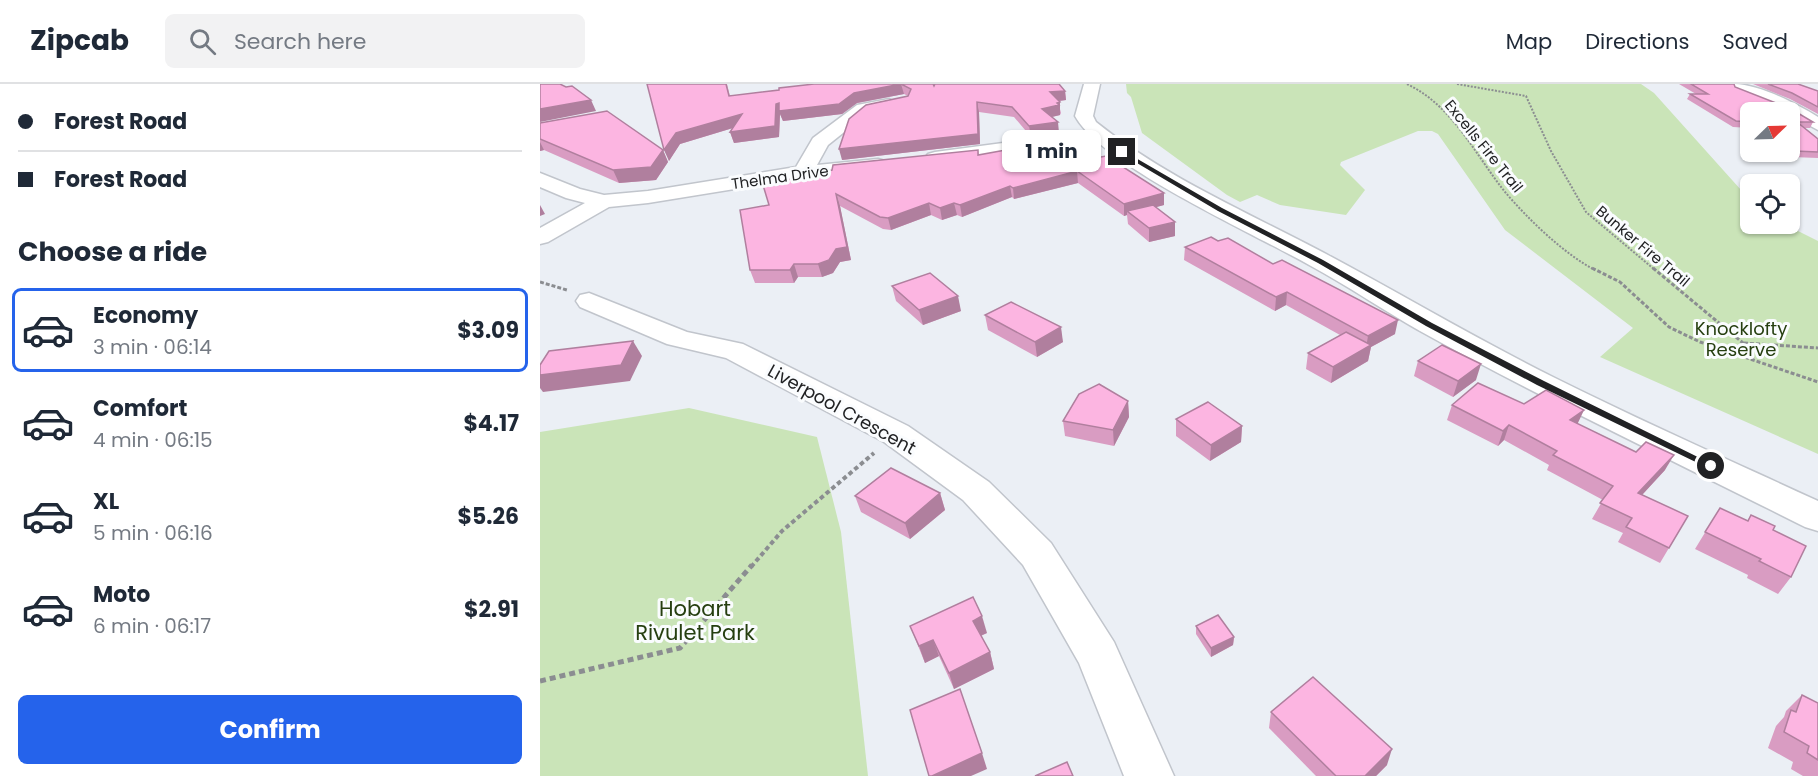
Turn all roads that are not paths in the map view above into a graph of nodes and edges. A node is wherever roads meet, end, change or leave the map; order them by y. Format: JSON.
{"nodes":[{"id":1,"x":1092,"y":84,"type":"edge"},
{"id":2,"x":1740,"y":87,"type":"edge"},
{"id":3,"x":904,"y":101,"type":"edge"},
{"id":4,"x":1818,"y":125,"type":"edge"},
{"id":5,"x":1099,"y":135,"type":"junction"},
{"id":6,"x":803,"y":172,"type":"junction"},
{"id":7,"x":540,"y":179,"type":"edge"},
{"id":8,"x":604,"y":201,"type":"junction"},
{"id":9,"x":540,"y":237,"type":"edge"},
{"id":10,"x":589,"y":301,"type":"dead end"},
{"id":11,"x":1818,"y":517,"type":"edge"},
{"id":12,"x":1149,"y":776,"type":"edge"}],
"edges":[{"from":1,"to":5,"type":"street"},
{"from":2,"to":4,"type":"street"},
{"from":3,"to":6,"type":"street"},
{"from":5,"to":6,"type":"street","name":"Thelma Drive"},
{"from":5,"to":11,"type":"street"},
{"from":6,"to":8,"type":"street","name":"Thelma Drive"},
{"from":7,"to":8,"type":"street"},
{"from":8,"to":9,"type":"street","name":"Thelma Drive"},
{"from":10,"to":12,"type":"street","name":"Liverpool Crescent"}]}
